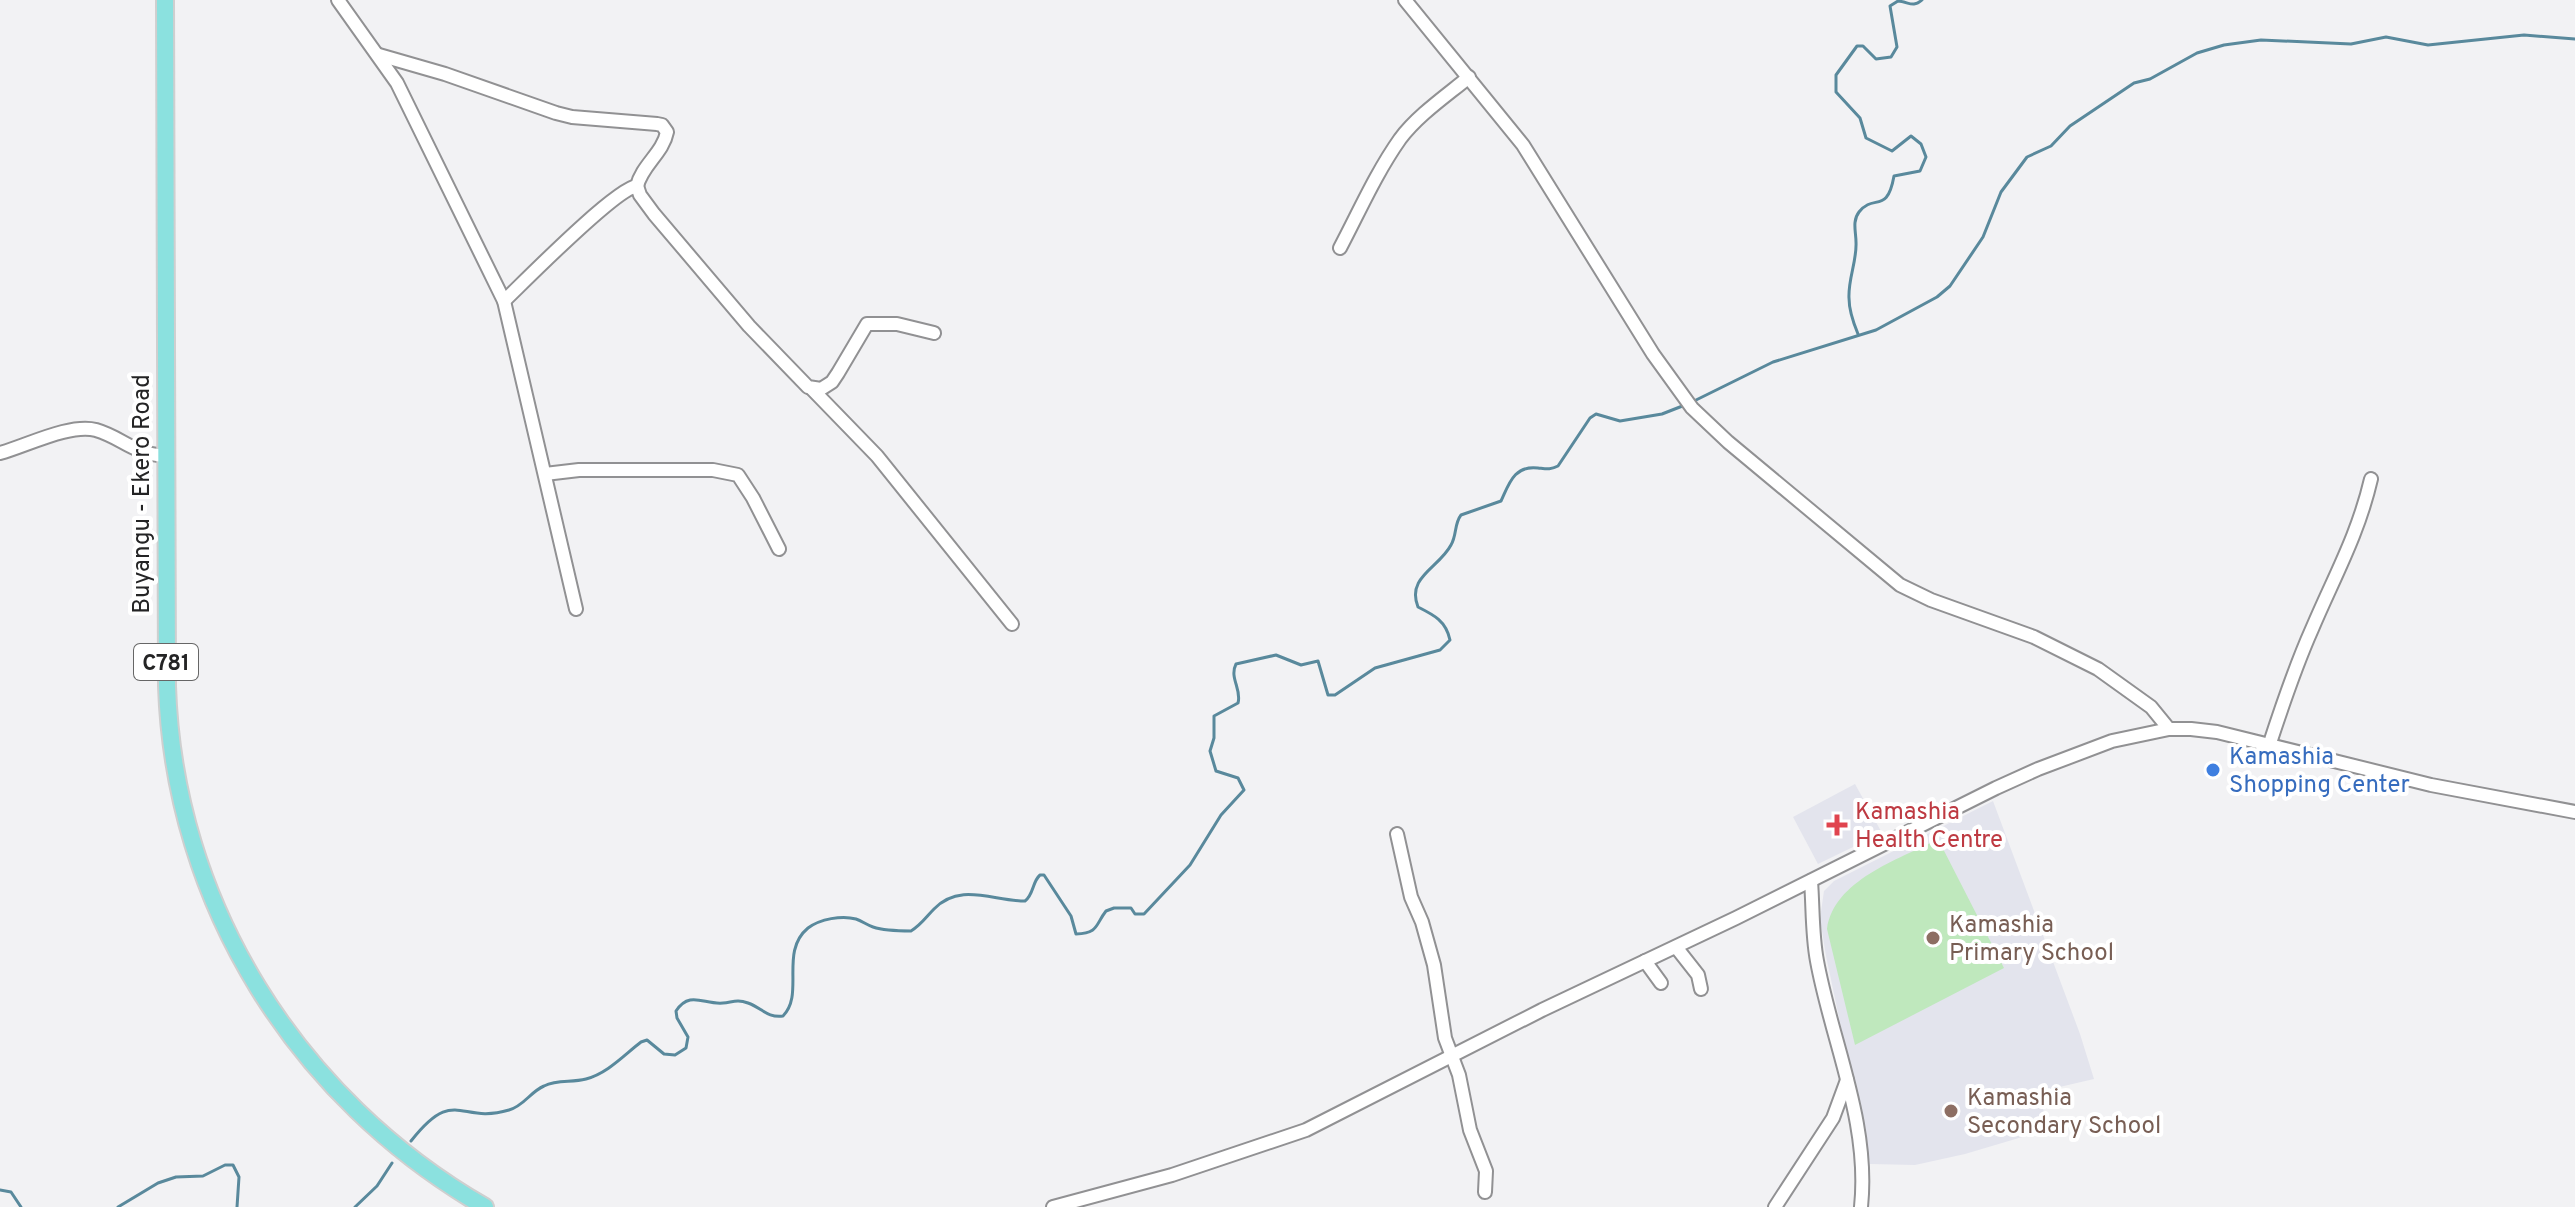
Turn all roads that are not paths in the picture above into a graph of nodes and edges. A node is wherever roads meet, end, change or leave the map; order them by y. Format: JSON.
{"nodes":[{"id":1,"x":165,"y":0,"type":"edge"},
{"id":2,"x":338,"y":0,"type":"edge"},
{"id":3,"x":1405,"y":0,"type":"edge"},
{"id":4,"x":379,"y":55,"type":"junction"},
{"id":5,"x":1469,"y":77,"type":"junction"},
{"id":6,"x":637,"y":186,"type":"junction"},
{"id":7,"x":1340,"y":248,"type":"dead end"},
{"id":8,"x":504,"y":301,"type":"junction"},
{"id":9,"x":934,"y":333,"type":"dead end"},
{"id":10,"x":812,"y":389,"type":"junction"},
{"id":11,"x":0,"y":453,"type":"edge"},
{"id":12,"x":165,"y":456,"type":"junction"},
{"id":13,"x":545,"y":474,"type":"junction"},
{"id":14,"x":2371,"y":479,"type":"dead end"},
{"id":15,"x":779,"y":549,"type":"dead end"},
{"id":16,"x":576,"y":609,"type":"dead end"},
{"id":17,"x":1012,"y":624,"type":"dead end"},
{"id":18,"x":2169,"y":729,"type":"junction"},
{"id":19,"x":2269,"y":746,"type":"junction"},
{"id":20,"x":2575,"y":812,"type":"edge"},
{"id":21,"x":1397,"y":834,"type":"dead end"},
{"id":22,"x":1811,"y":881,"type":"junction"},
{"id":23,"x":1676,"y":947,"type":"junction"},
{"id":24,"x":1645,"y":961,"type":"junction"},
{"id":25,"x":1661,"y":983,"type":"dead end"},
{"id":26,"x":1701,"y":989,"type":"dead end"},
{"id":27,"x":1451,"y":1057,"type":"junction"},
{"id":28,"x":1847,"y":1080,"type":"junction"},
{"id":29,"x":1485,"y":1192,"type":"dead end"},
{"id":30,"x":485,"y":1207,"type":"edge"},
{"id":31,"x":1053,"y":1207,"type":"edge"},
{"id":32,"x":1775,"y":1207,"type":"edge"},
{"id":33,"x":1861,"y":1207,"type":"edge"}],
"edges":[{"from":1,"to":12,"type":"main road","name":"Buyangu - Ekero Road","number":"C781"},
{"from":2,"to":4,"type":"street"},
{"from":3,"to":5,"type":"street"},
{"from":4,"to":6,"type":"street"},
{"from":4,"to":8,"type":"street"},
{"from":5,"to":7,"type":"street"},
{"from":5,"to":18,"type":"street"},
{"from":6,"to":8,"type":"street"},
{"from":6,"to":10,"type":"street"},
{"from":8,"to":13,"type":"street"},
{"from":9,"to":10,"type":"street"},
{"from":10,"to":17,"type":"street"},
{"from":11,"to":12,"type":"street"},
{"from":12,"to":30,"type":"main road","name":"Buyangu - Ekero Road","number":"C781"},
{"from":13,"to":15,"type":"street"},
{"from":13,"to":16,"type":"street"},
{"from":14,"to":19,"type":"street"},
{"from":18,"to":19,"type":"street"},
{"from":18,"to":22,"type":"street"},
{"from":19,"to":20,"type":"street"},
{"from":21,"to":27,"type":"street"},
{"from":22,"to":23,"type":"street"},
{"from":22,"to":28,"type":"street"},
{"from":23,"to":24,"type":"street"},
{"from":23,"to":26,"type":"street"},
{"from":24,"to":25,"type":"street"},
{"from":24,"to":27,"type":"street"},
{"from":27,"to":29,"type":"street"},
{"from":27,"to":31,"type":"street"},
{"from":28,"to":32,"type":"street"},
{"from":28,"to":33,"type":"street"}]}
